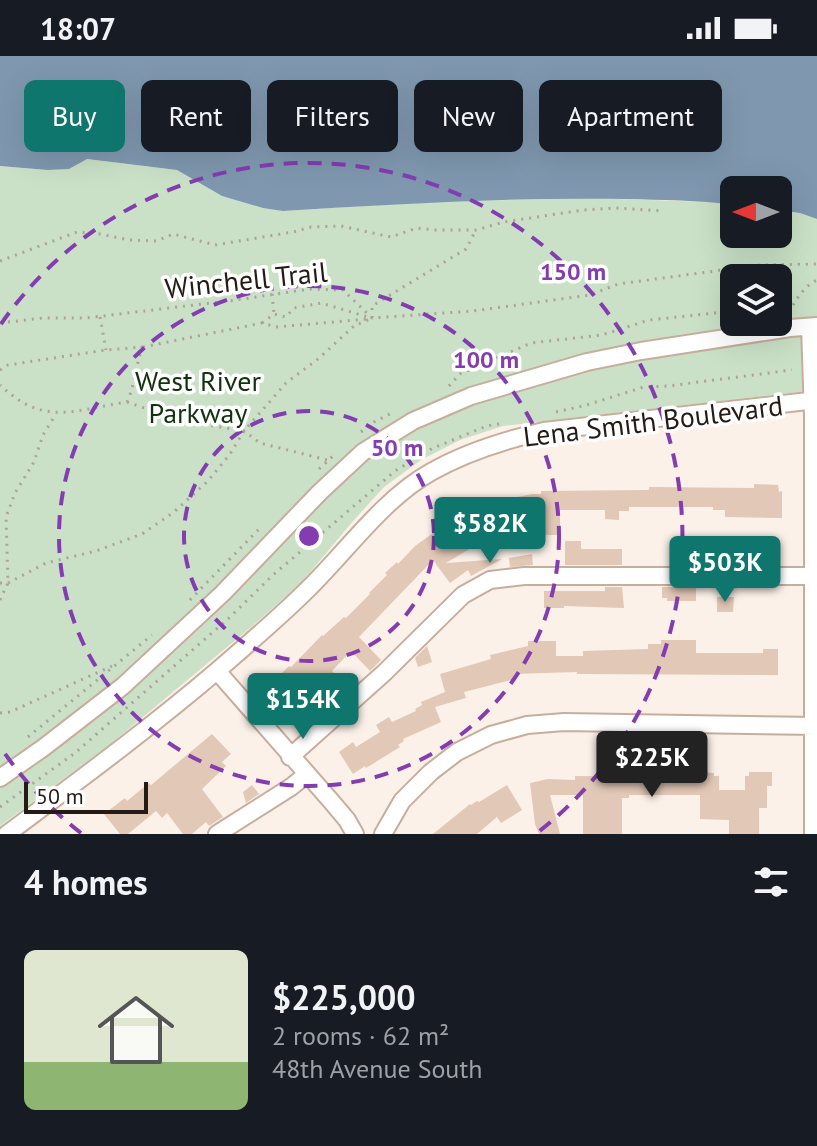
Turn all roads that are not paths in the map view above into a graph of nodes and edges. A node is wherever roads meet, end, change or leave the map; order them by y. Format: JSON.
{"nodes":[{"id":1,"x":814,"y":326,"type":"edge"},
{"id":2,"x":814,"y":400,"type":"edge"},
{"id":3,"x":813,"y":576,"type":"junction"},
{"id":4,"x":217,"y":671,"type":"junction"},
{"id":5,"x":815,"y":726,"type":"edge"},
{"id":6,"x":290,"y":757,"type":"junction"},
{"id":7,"x":2,"y":773,"type":"edge"},
{"id":8,"x":306,"y":775,"type":"junction"},
{"id":9,"x":7,"y":834,"type":"edge"},
{"id":10,"x":217,"y":834,"type":"edge"},
{"id":11,"x":355,"y":834,"type":"edge"},
{"id":12,"x":383,"y":834,"type":"edge"},
{"id":13,"x":813,"y":834,"type":"edge"}],
"edges":[{"from":1,"to":2,"type":"street"},
{"from":1,"to":7,"type":"street"},
{"from":2,"to":3,"type":"street"},
{"from":2,"to":4,"type":"street","name":"Lena Smith Boulevard"},
{"from":3,"to":5,"type":"street"},
{"from":3,"to":6,"type":"street"},
{"from":4,"to":6,"type":"street"},
{"from":4,"to":9,"type":"street","name":"Lena Smith Boulevard"},
{"from":5,"to":12,"type":"street"},
{"from":5,"to":13,"type":"street"},
{"from":6,"to":8,"type":"street"},
{"from":8,"to":10,"type":"street"},
{"from":8,"to":11,"type":"street"}]}
